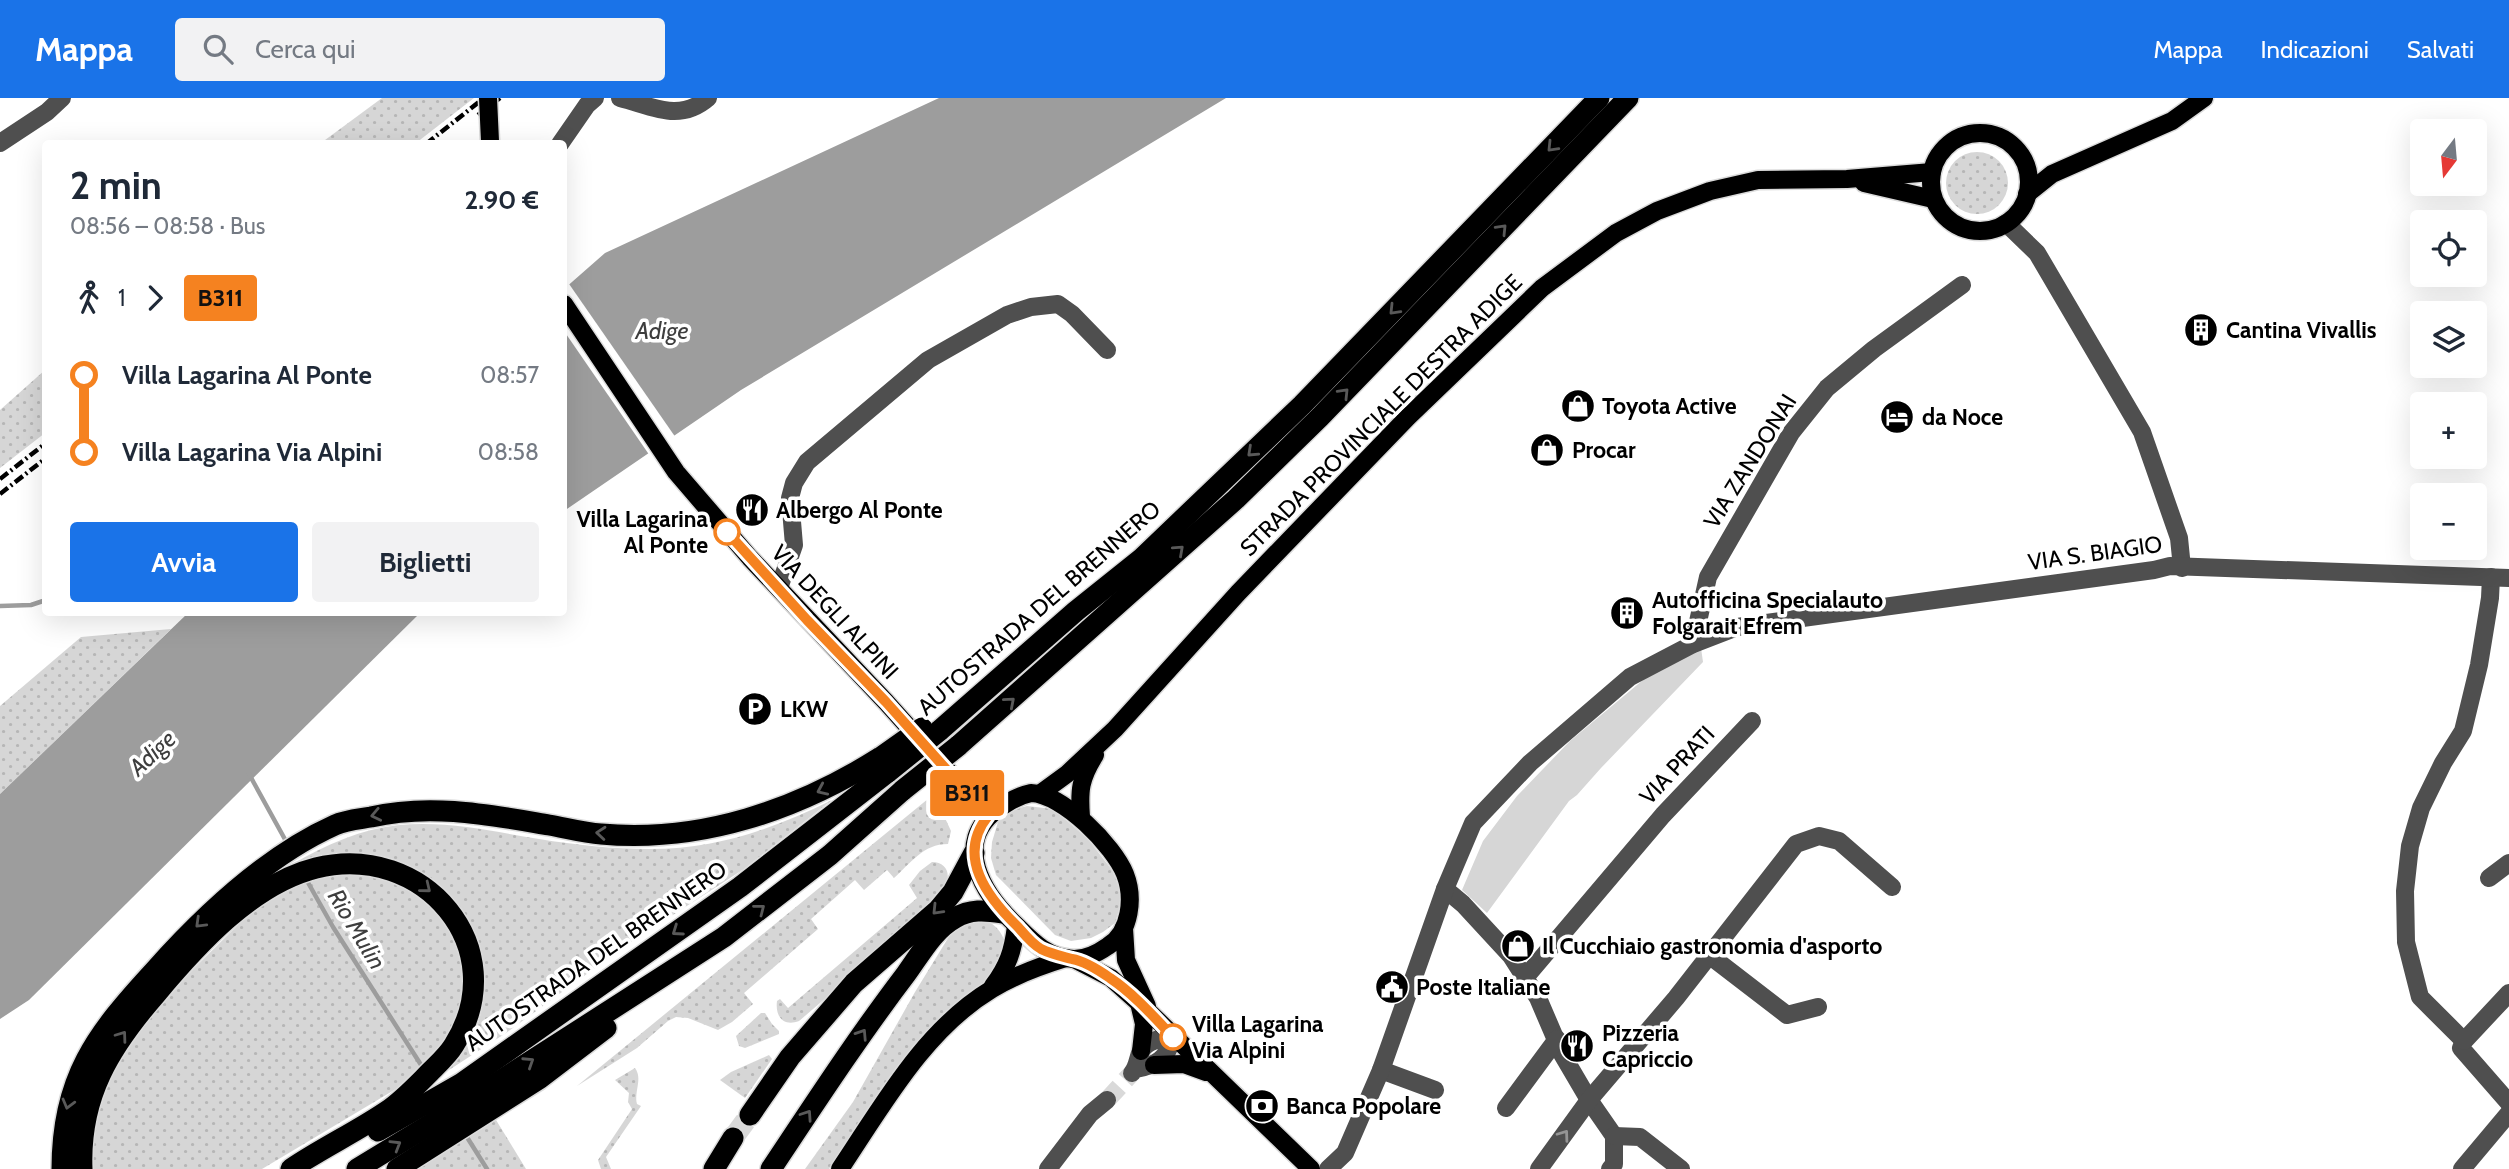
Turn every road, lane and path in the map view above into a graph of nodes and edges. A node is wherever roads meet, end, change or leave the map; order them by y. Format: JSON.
{"nodes":[{"id":1,"x":62,"y":98,"type":"edge"},
{"id":2,"x":488,"y":98,"type":"edge"},
{"id":3,"x":595,"y":98,"type":"edge"},
{"id":4,"x":620,"y":98,"type":"edge"},
{"id":5,"x":708,"y":98,"type":"edge"},
{"id":6,"x":1600,"y":98,"type":"edge"},
{"id":7,"x":1628,"y":98,"type":"edge"},
{"id":8,"x":2204,"y":98,"type":"edge"},
{"id":9,"x":2137,"y":137,"type":"junction"},
{"id":10,"x":490,"y":140,"type":"edge"},
{"id":11,"x":563,"y":140,"type":"edge"},
{"id":12,"x":0,"y":143,"type":"edge"},
{"id":13,"x":2026,"y":166,"type":"junction"},
{"id":14,"x":1931,"y":172,"type":"junction"},
{"id":15,"x":1847,"y":179,"type":"junction"},
{"id":16,"x":2027,"y":194,"type":"junction"},
{"id":17,"x":1933,"y":199,"type":"junction"},
{"id":18,"x":2007,"y":223,"type":"junction"},
{"id":19,"x":1962,"y":285,"type":"dead end"},
{"id":20,"x":567,"y":308,"type":"edge"},
{"id":21,"x":1107,"y":350,"type":"dead end"},
{"id":22,"x":2182,"y":568,"type":"junction"},
{"id":23,"x":2500,"y":577,"type":"edge"},
{"id":24,"x":779,"y":587,"type":"junction"},
{"id":25,"x":1693,"y":644,"type":"junction"},
{"id":26,"x":1752,"y":721,"type":"dead end"},
{"id":27,"x":1115,"y":729,"type":"junction"},
{"id":28,"x":885,"y":765,"type":"junction"},
{"id":29,"x":1041,"y":793,"type":"junction"},
{"id":30,"x":988,"y":816,"type":"junction"},
{"id":31,"x":1082,"y":817,"type":"junction"},
{"id":32,"x":974,"y":853,"type":"junction"},
{"id":33,"x":2509,"y":863,"type":"edge"},
{"id":34,"x":276,"y":872,"type":"junction"},
{"id":35,"x":2489,"y":878,"type":"dead end"},
{"id":36,"x":1892,"y":887,"type":"dead end"},
{"id":37,"x":1445,"y":889,"type":"junction"},
{"id":38,"x":1009,"y":919,"type":"junction"},
{"id":39,"x":1124,"y":929,"type":"junction"},
{"id":40,"x":1709,"y":955,"type":"junction"},
{"id":41,"x":1070,"y":958,"type":"junction"},
{"id":42,"x":1524,"y":979,"type":"junction"},
{"id":43,"x":990,"y":989,"type":"junction"},
{"id":44,"x":2509,"y":993,"type":"edge"},
{"id":45,"x":1818,"y":1007,"type":"dead end"},
{"id":46,"x":1144,"y":1008,"type":"junction"},
{"id":47,"x":1173,"y":1037,"type":"junction"},
{"id":48,"x":1557,"y":1040,"type":"junction"},
{"id":49,"x":2464,"y":1041,"type":"junction"},
{"id":50,"x":1141,"y":1051,"type":"junction"},
{"id":51,"x":1154,"y":1065,"type":"junction"},
{"id":52,"x":1383,"y":1066,"type":"junction"},
{"id":53,"x":1402,"y":1068,"type":"dead end"},
{"id":54,"x":1213,"y":1074,"type":"junction"},
{"id":55,"x":1435,"y":1090,"type":"dead end"},
{"id":56,"x":472,"y":1099,"type":"junction"},
{"id":57,"x":1107,"y":1100,"type":"tunnel mouth"},
{"id":58,"x":1589,"y":1100,"type":"junction"},
{"id":59,"x":2509,"y":1103,"type":"edge"},
{"id":60,"x":1506,"y":1108,"type":"dead end"},
{"id":61,"x":2509,"y":1113,"type":"edge"},
{"id":62,"x":427,"y":1115,"type":"junction"},
{"id":63,"x":750,"y":1115,"type":"tunnel mouth"},
{"id":64,"x":1614,"y":1136,"type":"junction"},
{"id":65,"x":733,"y":1138,"type":"tunnel mouth"},
{"id":66,"x":1054,"y":1167,"type":"edge"},
{"id":67,"x":1612,"y":1167,"type":"edge"},
{"id":68,"x":61,"y":1169,"type":"edge"},
{"id":69,"x":82,"y":1169,"type":"edge"},
{"id":70,"x":291,"y":1169,"type":"edge"},
{"id":71,"x":307,"y":1169,"type":"edge"},
{"id":72,"x":357,"y":1169,"type":"edge"},
{"id":73,"x":397,"y":1169,"type":"edge"},
{"id":74,"x":714,"y":1169,"type":"edge"},
{"id":75,"x":771,"y":1169,"type":"edge"},
{"id":76,"x":840,"y":1169,"type":"edge"},
{"id":77,"x":1311,"y":1169,"type":"edge"},
{"id":78,"x":1328,"y":1169,"type":"edge"},
{"id":79,"x":1539,"y":1169,"type":"edge"},
{"id":80,"x":1681,"y":1169,"type":"edge"},
{"id":81,"x":2462,"y":1169,"type":"edge"}],
"edges":[{"from":1,"to":12,"type":"street"},
{"from":2,"to":10,"type":"main road","bridge":true},
{"from":3,"to":11,"type":"street"},
{"from":4,"to":5,"type":"street"},
{"from":6,"to":28,"type":"highway","name":"AUTOSTRADA DEL BRENNERO","one_way":true,"bridge":true},
{"from":56,"to":7,"type":"highway","name":"AUTOSTRADA DEL BRENNERO","one_way":true,"bridge":true},
{"from":8,"to":9,"type":"main road"},
{"from":9,"to":13,"type":"main road"},
{"from":9,"to":16,"type":"main road"},
{"from":13,"to":14,"type":"main road"},
{"from":13,"to":16,"type":"main road"},
{"from":14,"to":15,"type":"main road","name":"STRADA PROVINCIALE DESTRA ADIGE"},
{"from":14,"to":17,"type":"main road"},
{"from":15,"to":17,"type":"main road","name":"STRADA PROVINCIALE DESTRA ADIGE"},
{"from":15,"to":27,"type":"main road","name":"STRADA PROVINCIALE DESTRA ADIGE"},
{"from":16,"to":18,"type":"main road"},
{"from":17,"to":18,"type":"main road"},
{"from":18,"to":22,"type":"street"},
{"from":19,"to":25,"type":"street","name":"VIA ZANDONAI"},
{"from":20,"to":24,"type":"main road","name":"VIA DEGLI ALPINI"},
{"from":21,"to":24,"type":"street"},
{"from":22,"to":23,"type":"street","name":"VIA S. BIAGIO"},
{"from":22,"to":25,"type":"street","name":"VIA S. BIAGIO"},
{"from":23,"to":49,"type":"street"},
{"from":24,"to":30,"type":"main road","name":"VIA DEGLI ALPINI"},
{"from":25,"to":37,"type":"street","name":"VIA S. BIAGIO"},
{"from":26,"to":42,"type":"street","name":"VIA PRATI"},
{"from":27,"to":29,"type":"main road","name":"STRADA PROVINCIALE DESTRA ADIGE"},
{"from":27,"to":31,"type":"main road","name":"STRADA PROVINCIALE DESTRA ADIGE"},
{"from":28,"to":34,"type":"highway","one_way":true},
{"from":28,"to":56,"type":"highway","name":"AUTOSTRADA DEL BRENNERO","one_way":true},
{"from":29,"to":30,"type":"main road"},
{"from":29,"to":31,"type":"main road"},
{"from":30,"to":32,"type":"main road"},
{"from":31,"to":39,"type":"main road"},
{"from":32,"to":38,"type":"main road"},
{"from":32,"to":63,"type":"highway","one_way":true},
{"from":33,"to":35,"type":"street"},
{"from":34,"to":62,"type":"highway","one_way":true},
{"from":34,"to":68,"type":"highway","one_way":true},
{"from":69,"to":34,"type":"highway","one_way":true},
{"from":36,"to":40,"type":"street"},
{"from":37,"to":42,"type":"street"},
{"from":37,"to":52,"type":"street","name":"VIA S. BIAGIO"},
{"from":38,"to":41,"type":"main road"},
{"from":38,"to":43,"type":"main road"},
{"from":75,"to":38,"type":"highway","one_way":true},
{"from":39,"to":41,"type":"main road"},
{"from":39,"to":46,"type":"main road"},
{"from":40,"to":45,"type":"street"},
{"from":40,"to":58,"type":"street"},
{"from":41,"to":43,"type":"main road"},
{"from":41,"to":46,"type":"main road"},
{"from":42,"to":48,"type":"street"},
{"from":43,"to":76,"type":"main road"},
{"from":44,"to":49,"type":"street"},
{"from":46,"to":47,"type":"main road"},
{"from":46,"to":50,"type":"main road"},
{"from":47,"to":50,"type":"street"},
{"from":47,"to":51,"type":"street"},
{"from":47,"to":54,"type":"main road"},
{"from":48,"to":58,"type":"street"},
{"from":48,"to":60,"type":"street"},
{"from":49,"to":59,"type":"street"},
{"from":50,"to":51,"type":"street"},
{"from":51,"to":54,"type":"main road"},
{"from":52,"to":53,"type":"street"},
{"from":52,"to":55,"type":"street"},
{"from":52,"to":78,"type":"street","name":"VIA S. BIAGIO"},
{"from":54,"to":77,"type":"main road"},
{"from":56,"to":62,"type":"highway","name":"AUTOSTRADA DEL BRENNERO"},
{"from":56,"to":62,"type":"highway"},
{"from":57,"to":66,"type":"street"},
{"from":58,"to":64,"type":"street"},
{"from":79,"to":58,"type":"street","one_way":true},
{"from":61,"to":81,"type":"street"},
{"from":62,"to":70,"type":"highway"},
{"from":62,"to":71,"type":"highway","name":"AUTOSTRADA DEL BRENNERO"},
{"from":72,"to":62,"type":"highway","name":"AUTOSTRADA DEL BRENNERO","one_way":true},
{"from":62,"to":73,"type":"highway"},
{"from":64,"to":67,"type":"street"},
{"from":64,"to":80,"type":"street"},
{"from":65,"to":74,"type":"highway"}]}
